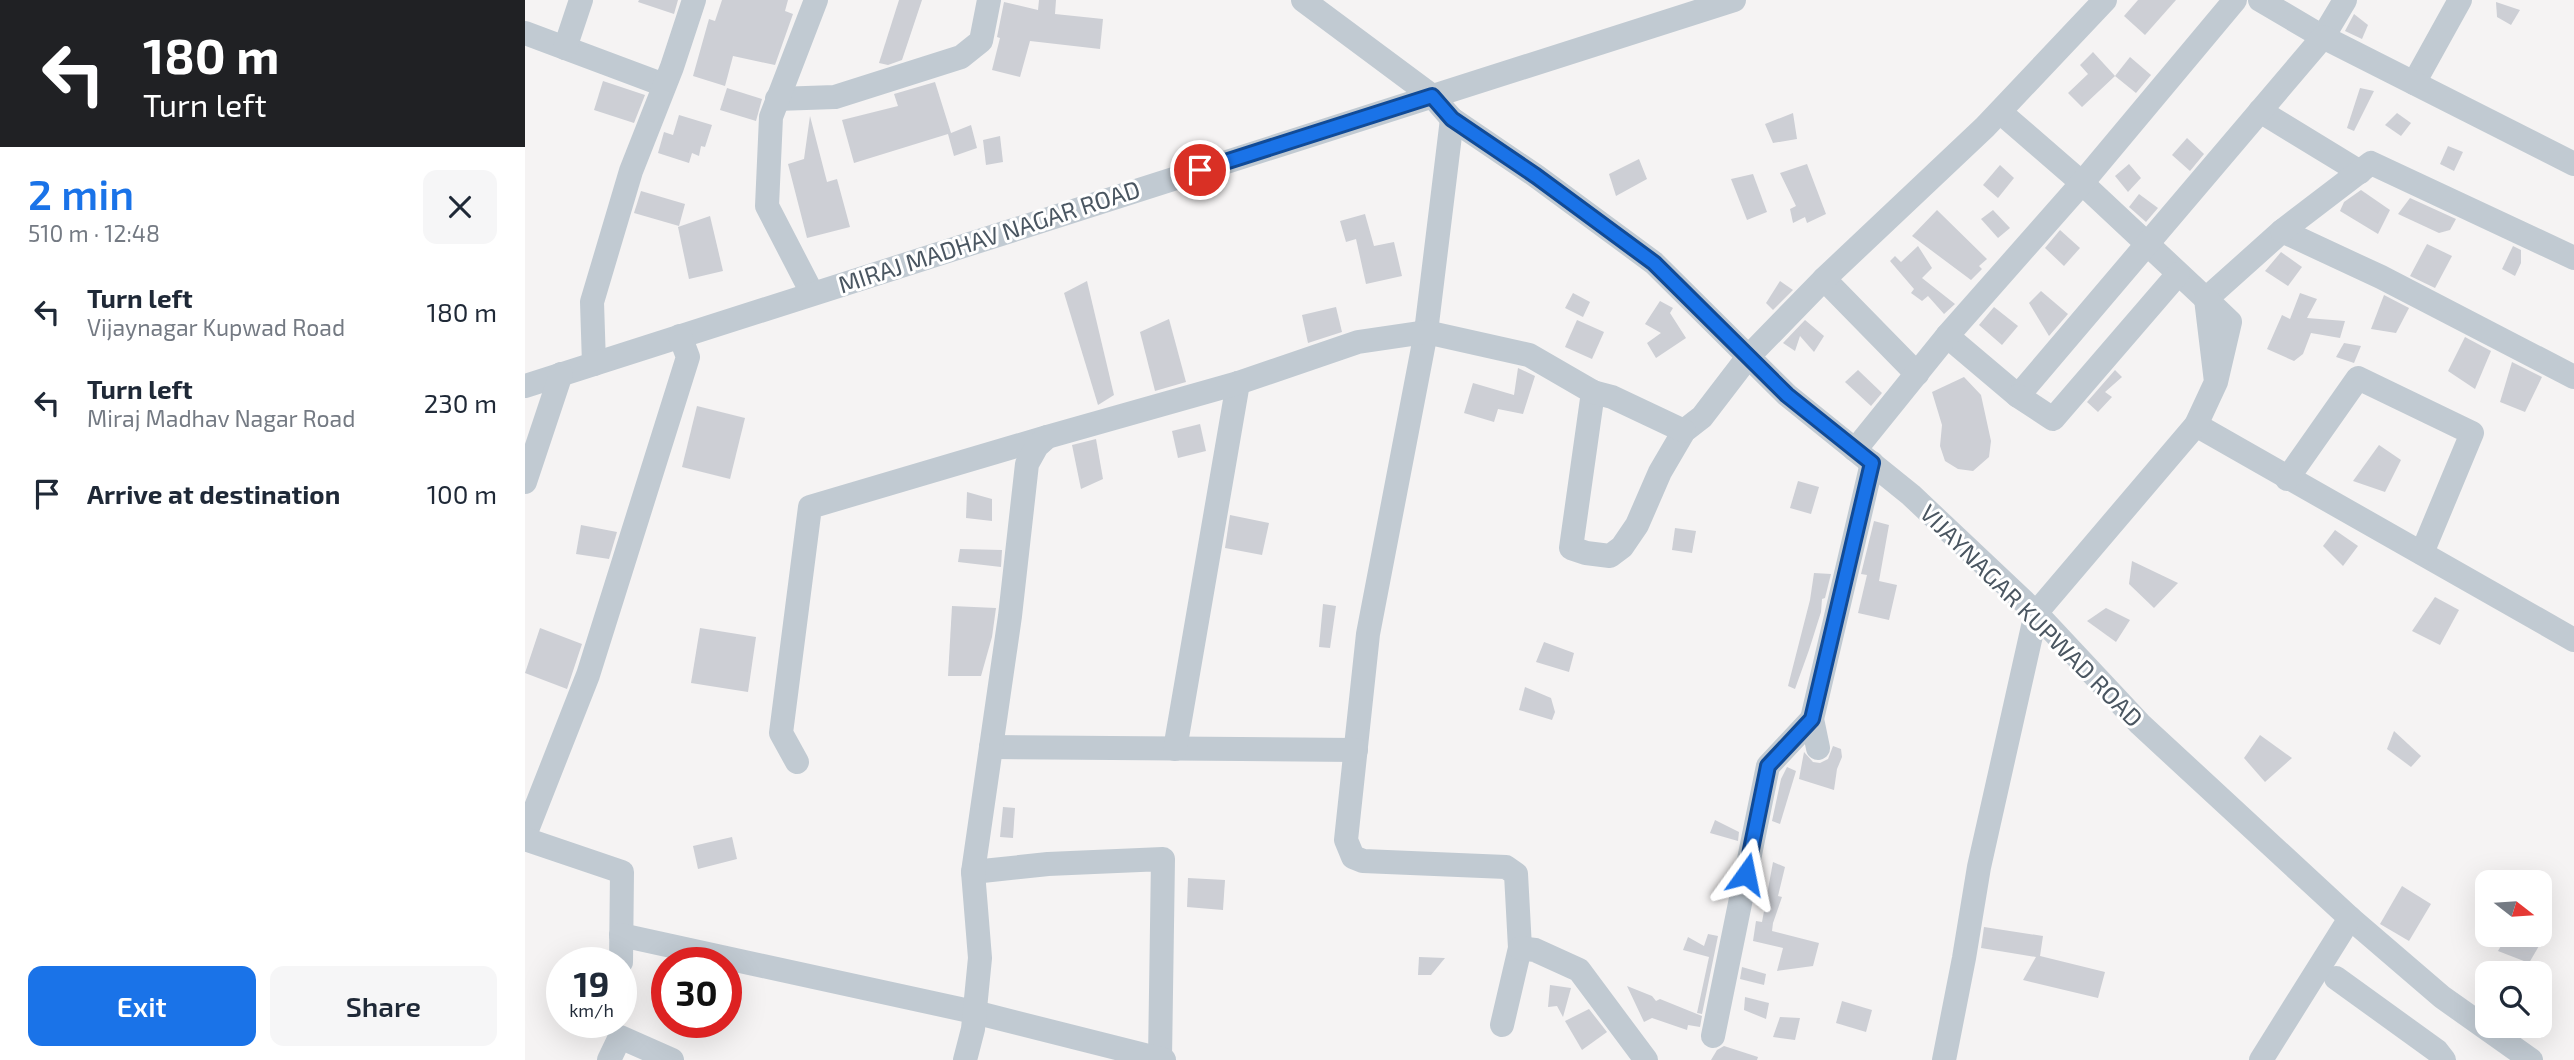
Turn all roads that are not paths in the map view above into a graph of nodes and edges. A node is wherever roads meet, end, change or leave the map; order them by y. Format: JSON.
{"nodes":[{"id":1,"x":582,"y":0,"type":"edge"},
{"id":2,"x":694,"y":0,"type":"edge"},
{"id":3,"x":817,"y":0,"type":"edge"},
{"id":4,"x":989,"y":0,"type":"edge"},
{"id":5,"x":1303,"y":0,"type":"edge"},
{"id":6,"x":1734,"y":0,"type":"edge"},
{"id":7,"x":2105,"y":0,"type":"edge"},
{"id":8,"x":2235,"y":0,"type":"edge"},
{"id":9,"x":2260,"y":0,"type":"edge"},
{"id":10,"x":2345,"y":0,"type":"edge"},
{"id":11,"x":2460,"y":0,"type":"edge"},
{"id":12,"x":1694,"y":6,"type":"edge"},
{"id":13,"x":525,"y":33,"type":"edge"},
{"id":14,"x":2323,"y":37,"type":"junction"},
{"id":15,"x":565,"y":48,"type":"junction"},
{"id":16,"x":2414,"y":83,"type":"junction"},
{"id":17,"x":664,"y":85,"type":"junction"},
{"id":18,"x":1432,"y":96,"type":"junction"},
{"id":19,"x":777,"y":99,"type":"junction"},
{"id":20,"x":2000,"y":111,"type":"junction"},
{"id":21,"x":2260,"y":111,"type":"junction"},
{"id":22,"x":1452,"y":119,"type":"junction"},
{"id":23,"x":2574,"y":164,"type":"edge"},
{"id":24,"x":2360,"y":172,"type":"junction"},
{"id":25,"x":2082,"y":183,"type":"junction"},
{"id":26,"x":2283,"y":231,"type":"junction"},
{"id":27,"x":2148,"y":244,"type":"junction"},
{"id":28,"x":2574,"y":258,"type":"edge"},
{"id":29,"x":2178,"y":274,"type":"junction"},
{"id":30,"x":1824,"y":279,"type":"junction"},
{"id":31,"x":812,"y":293,"type":"junction"},
{"id":32,"x":2206,"y":299,"type":"junction"},
{"id":33,"x":1426,"y":332,"type":"junction"},
{"id":34,"x":680,"y":335,"type":"junction"},
{"id":35,"x":1947,"y":336,"type":"junction"},
{"id":36,"x":1748,"y":356,"type":"junction"},
{"id":37,"x":594,"y":364,"type":"junction"},
{"id":38,"x":561,"y":374,"type":"junction"},
{"id":39,"x":1917,"y":374,"type":"junction"},
{"id":40,"x":2574,"y":377,"type":"edge"},
{"id":41,"x":1238,"y":383,"type":"junction"},
{"id":42,"x":525,"y":386,"type":"edge"},
{"id":43,"x":1593,"y":393,"type":"junction"},
{"id":44,"x":2018,"y":396,"type":"junction"},
{"id":45,"x":2196,"y":425,"type":"junction"},
{"id":46,"x":1684,"y":431,"type":"junction"},
{"id":47,"x":1047,"y":437,"type":"junction"},
{"id":48,"x":1863,"y":457,"type":"junction"},
{"id":49,"x":2287,"y":479,"type":"junction"},
{"id":50,"x":525,"y":482,"type":"edge"},
{"id":51,"x":2421,"y":553,"type":"junction"},
{"id":52,"x":2036,"y":613,"type":"junction"},
{"id":53,"x":2574,"y":640,"type":"edge"},
{"id":54,"x":1812,"y":719,"type":"junction"},
{"id":55,"x":991,"y":747,"type":"junction"},
{"id":56,"x":1818,"y":748,"type":"dead end"},
{"id":57,"x":1175,"y":749,"type":"junction"},
{"id":58,"x":1356,"y":750,"type":"junction"},
{"id":59,"x":797,"y":762,"type":"dead end"},
{"id":60,"x":525,"y":837,"type":"edge"},
{"id":61,"x":973,"y":872,"type":"junction"},
{"id":62,"x":2350,"y":918,"type":"junction"},
{"id":63,"x":621,"y":935,"type":"junction"},
{"id":64,"x":621,"y":947,"type":"edge"},
{"id":65,"x":1520,"y":948,"type":"junction"},
{"id":66,"x":2336,"y":978,"type":"dead end"},
{"id":67,"x":974,"y":1012,"type":"junction"},
{"id":68,"x":1502,"y":1025,"type":"dead end"},
{"id":69,"x":1713,"y":1036,"type":"dead end"},
{"id":70,"x":617,"y":1038,"type":"edge"},
{"id":71,"x":634,"y":1038,"type":"edge"},
{"id":72,"x":1162,"y":1059,"type":"edge"},
{"id":73,"x":609,"y":1060,"type":"edge"},
{"id":74,"x":672,"y":1060,"type":"edge"},
{"id":75,"x":965,"y":1060,"type":"edge"},
{"id":76,"x":1646,"y":1060,"type":"edge"},
{"id":77,"x":1944,"y":1060,"type":"edge"},
{"id":78,"x":2261,"y":1060,"type":"edge"},
{"id":79,"x":2444,"y":1060,"type":"edge"},
{"id":80,"x":2531,"y":1060,"type":"edge"}],
"edges":[{"from":1,"to":15,"type":"street"},
{"from":2,"to":17,"type":"street"},
{"from":3,"to":19,"type":"street"},
{"from":4,"to":19,"type":"street"},
{"from":5,"to":18,"type":"street","name":"VIJAYNAGAR KUPWAD ROAD"},
{"from":6,"to":12,"type":"street","name":"MIRAJ MADHAV NAGAR ROAD"},
{"from":7,"to":20,"type":"street"},
{"from":8,"to":25,"type":"street"},
{"from":9,"to":14,"type":"street"},
{"from":10,"to":14,"type":"street"},
{"from":11,"to":16,"type":"street"},
{"from":12,"to":18,"type":"street","name":"MIRAJ MADHAV NAGAR ROAD"},
{"from":13,"to":15,"type":"street"},
{"from":14,"to":16,"type":"street"},
{"from":14,"to":21,"type":"street"},
{"from":15,"to":17,"type":"street"},
{"from":16,"to":23,"type":"street"},
{"from":17,"to":37,"type":"street"},
{"from":18,"to":22,"type":"street","name":"VIJAYNAGAR KUPWAD ROAD"},
{"from":18,"to":31,"type":"street","name":"MIRAJ MADHAV NAGAR ROAD"},
{"from":19,"to":31,"type":"street"},
{"from":20,"to":25,"type":"street"},
{"from":20,"to":30,"type":"street"},
{"from":21,"to":24,"type":"street"},
{"from":21,"to":27,"type":"street"},
{"from":22,"to":33,"type":"street"},
{"from":22,"to":36,"type":"street","name":"VIJAYNAGAR KUPWAD ROAD"},
{"from":24,"to":26,"type":"street"},
{"from":24,"to":28,"type":"street"},
{"from":25,"to":27,"type":"street"},
{"from":25,"to":35,"type":"street"},
{"from":26,"to":32,"type":"street"},
{"from":26,"to":40,"type":"street"},
{"from":27,"to":29,"type":"street"},
{"from":27,"to":44,"type":"street"},
{"from":29,"to":32,"type":"street"},
{"from":29,"to":44,"type":"street"},
{"from":30,"to":36,"type":"street"},
{"from":30,"to":39,"type":"street"},
{"from":31,"to":34,"type":"street","name":"MIRAJ MADHAV NAGAR ROAD"},
{"from":32,"to":45,"type":"street"},
{"from":33,"to":41,"type":"street"},
{"from":33,"to":43,"type":"street"},
{"from":33,"to":58,"type":"street"},
{"from":34,"to":37,"type":"street","name":"MIRAJ MADHAV NAGAR ROAD"},
{"from":34,"to":60,"type":"street"},
{"from":35,"to":39,"type":"street"},
{"from":35,"to":44,"type":"street"},
{"from":36,"to":46,"type":"street"},
{"from":36,"to":48,"type":"street","name":"VIJAYNAGAR KUPWAD ROAD"},
{"from":37,"to":38,"type":"street","name":"MIRAJ MADHAV NAGAR ROAD"},
{"from":38,"to":42,"type":"street","name":"MIRAJ MADHAV NAGAR ROAD"},
{"from":38,"to":50,"type":"street"},
{"from":39,"to":48,"type":"street"},
{"from":41,"to":47,"type":"street"},
{"from":41,"to":57,"type":"street"},
{"from":43,"to":46,"type":"street"},
{"from":43,"to":46,"type":"street"},
{"from":45,"to":49,"type":"street"},
{"from":45,"to":52,"type":"street"},
{"from":47,"to":55,"type":"street"},
{"from":47,"to":59,"type":"street"},
{"from":48,"to":52,"type":"street","name":"VIJAYNAGAR KUPWAD ROAD"},
{"from":48,"to":54,"type":"street"},
{"from":49,"to":51,"type":"street"},
{"from":49,"to":51,"type":"street"},
{"from":51,"to":53,"type":"street"},
{"from":52,"to":62,"type":"street","name":"VIJAYNAGAR KUPWAD ROAD"},
{"from":52,"to":77,"type":"street"},
{"from":54,"to":56,"type":"street"},
{"from":54,"to":69,"type":"street"},
{"from":55,"to":57,"type":"street"},
{"from":55,"to":61,"type":"street"},
{"from":57,"to":58,"type":"street"},
{"from":58,"to":65,"type":"street"},
{"from":60,"to":63,"type":"street"},
{"from":61,"to":67,"type":"street"},
{"from":61,"to":72,"type":"street"},
{"from":62,"to":78,"type":"street"},
{"from":62,"to":80,"type":"street","name":"VIJAYNAGAR KUPWAD ROAD"},
{"from":63,"to":64,"type":"street"},
{"from":63,"to":67,"type":"street"},
{"from":65,"to":68,"type":"street"},
{"from":65,"to":76,"type":"street"},
{"from":66,"to":79,"type":"street"},
{"from":67,"to":72,"type":"street"},
{"from":67,"to":75,"type":"street"},
{"from":70,"to":73,"type":"street"},
{"from":71,"to":74,"type":"street"}]}
